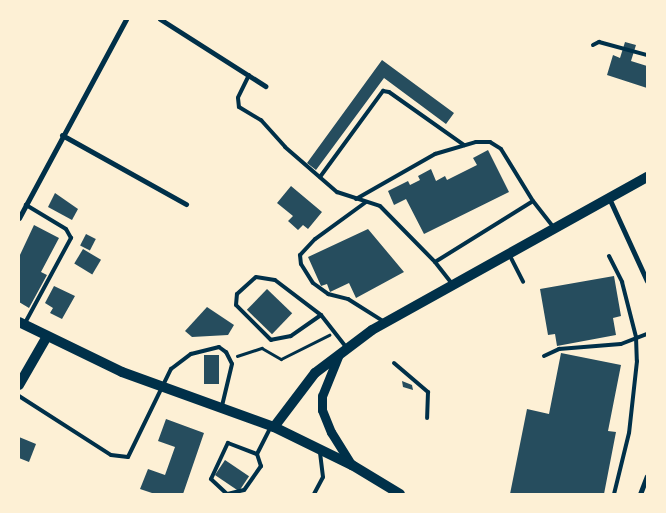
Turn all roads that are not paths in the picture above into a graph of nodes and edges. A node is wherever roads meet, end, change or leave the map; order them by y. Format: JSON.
{"nodes":[{"id":1,"x":126,"y":19,"type":"edge"},
{"id":2,"x":160,"y":19,"type":"edge"},
{"id":3,"x":593,"y":45,"type":"dead end"},
{"id":4,"x":647,"y":55,"type":"edge"},
{"id":5,"x":249,"y":75,"type":"junction"},
{"id":6,"x":265,"y":86,"type":"dead end"},
{"id":7,"x":62,"y":135,"type":"junction"},
{"id":8,"x":464,"y":145,"type":"junction"},
{"id":9,"x":320,"y":177,"type":"junction"},
{"id":10,"x":647,"y":177,"type":"edge"},
{"id":11,"x":609,"y":198,"type":"junction"},
{"id":12,"x":356,"y":199,"type":"junction"},
{"id":13,"x":533,"y":201,"type":"junction"},
{"id":14,"x":366,"y":202,"type":"junction"},
{"id":15,"x":186,"y":204,"type":"dead end"},
{"id":16,"x":26,"y":205,"type":"junction"},
{"id":17,"x":19,"y":218,"type":"edge"},
{"id":18,"x":554,"y":229,"type":"junction"},
{"id":19,"x":509,"y":254,"type":"junction"},
{"id":20,"x":609,"y":256,"type":"dead end"},
{"id":21,"x":435,"y":262,"type":"junction"},
{"id":22,"x":647,"y":281,"type":"edge"},
{"id":23,"x":523,"y":282,"type":"dead end"},
{"id":24,"x":452,"y":285,"type":"junction"},
{"id":25,"x":321,"y":315,"type":"junction"},
{"id":26,"x":385,"y":323,"type":"junction"},
{"id":27,"x":21,"y":324,"type":"edge"},
{"id":28,"x":647,"y":334,"type":"edge"},
{"id":29,"x":636,"y":336,"type":"junction"},
{"id":30,"x":46,"y":338,"type":"junction"},
{"id":31,"x":343,"y":349,"type":"junction"},
{"id":32,"x":544,"y":356,"type":"dead end"},
{"id":33,"x":394,"y":363,"type":"dead end"},
{"id":34,"x":19,"y":384,"type":"edge"},
{"id":35,"x":162,"y":386,"type":"junction"},
{"id":36,"x":19,"y":396,"type":"edge"},
{"id":37,"x":221,"y":408,"type":"junction"},
{"id":38,"x":427,"y":418,"type":"dead end"},
{"id":39,"x":272,"y":427,"type":"junction"},
{"id":40,"x":320,"y":449,"type":"junction"},
{"id":41,"x":256,"y":454,"type":"junction"},
{"id":42,"x":352,"y":465,"type":"junction"},
{"id":43,"x":647,"y":476,"type":"edge"},
{"id":44,"x":314,"y":494,"type":"edge"},
{"id":45,"x":400,"y":494,"type":"edge"},
{"id":46,"x":614,"y":494,"type":"edge"},
{"id":47,"x":640,"y":494,"type":"edge"}],
"edges":[{"from":1,"to":7,"type":"street"},
{"from":2,"to":5,"type":"street"},
{"from":3,"to":4,"type":"lane"},
{"from":5,"to":6,"type":"street"},
{"from":5,"to":9,"type":"lane"},
{"from":7,"to":15,"type":"street"},
{"from":7,"to":16,"type":"street"},
{"from":8,"to":9,"type":"lane"},
{"from":8,"to":12,"type":"lane"},
{"from":8,"to":13,"type":"lane"},
{"from":9,"to":12,"type":"lane"},
{"from":10,"to":11,"type":"main road"},
{"from":11,"to":18,"type":"main road"},
{"from":11,"to":22,"type":"street"},
{"from":12,"to":14,"type":"lane"},
{"from":13,"to":18,"type":"lane"},
{"from":13,"to":21,"type":"lane"},
{"from":14,"to":21,"type":"lane"},
{"from":14,"to":26,"type":"lane"},
{"from":16,"to":17,"type":"street"},
{"from":16,"to":27,"type":"lane"},
{"from":18,"to":19,"type":"main road"},
{"from":19,"to":23,"type":"lane"},
{"from":19,"to":24,"type":"main road"},
{"from":20,"to":29,"type":"lane"},
{"from":21,"to":24,"type":"lane"},
{"from":24,"to":26,"type":"main road"},
{"from":25,"to":25,"type":"lane"},
{"from":25,"to":31,"type":"lane"},
{"from":26,"to":31,"type":"main road"},
{"from":27,"to":30,"type":"main road"},
{"from":28,"to":29,"type":"lane"},
{"from":29,"to":32,"type":"lane"},
{"from":29,"to":46,"type":"lane"},
{"from":30,"to":34,"type":"main road"},
{"from":30,"to":35,"type":"main road"},
{"from":31,"to":39,"type":"main road"},
{"from":31,"to":42,"type":"street"},
{"from":33,"to":38,"type":"lane"},
{"from":35,"to":36,"type":"lane"},
{"from":35,"to":37,"type":"main road"},
{"from":35,"to":37,"type":"lane"},
{"from":37,"to":39,"type":"main road"},
{"from":39,"to":40,"type":"main road"},
{"from":39,"to":41,"type":"lane"},
{"from":40,"to":42,"type":"main road"},
{"from":40,"to":44,"type":"lane"},
{"from":41,"to":41,"type":"lane"},
{"from":42,"to":45,"type":"main road"},
{"from":43,"to":47,"type":"street"}]}
